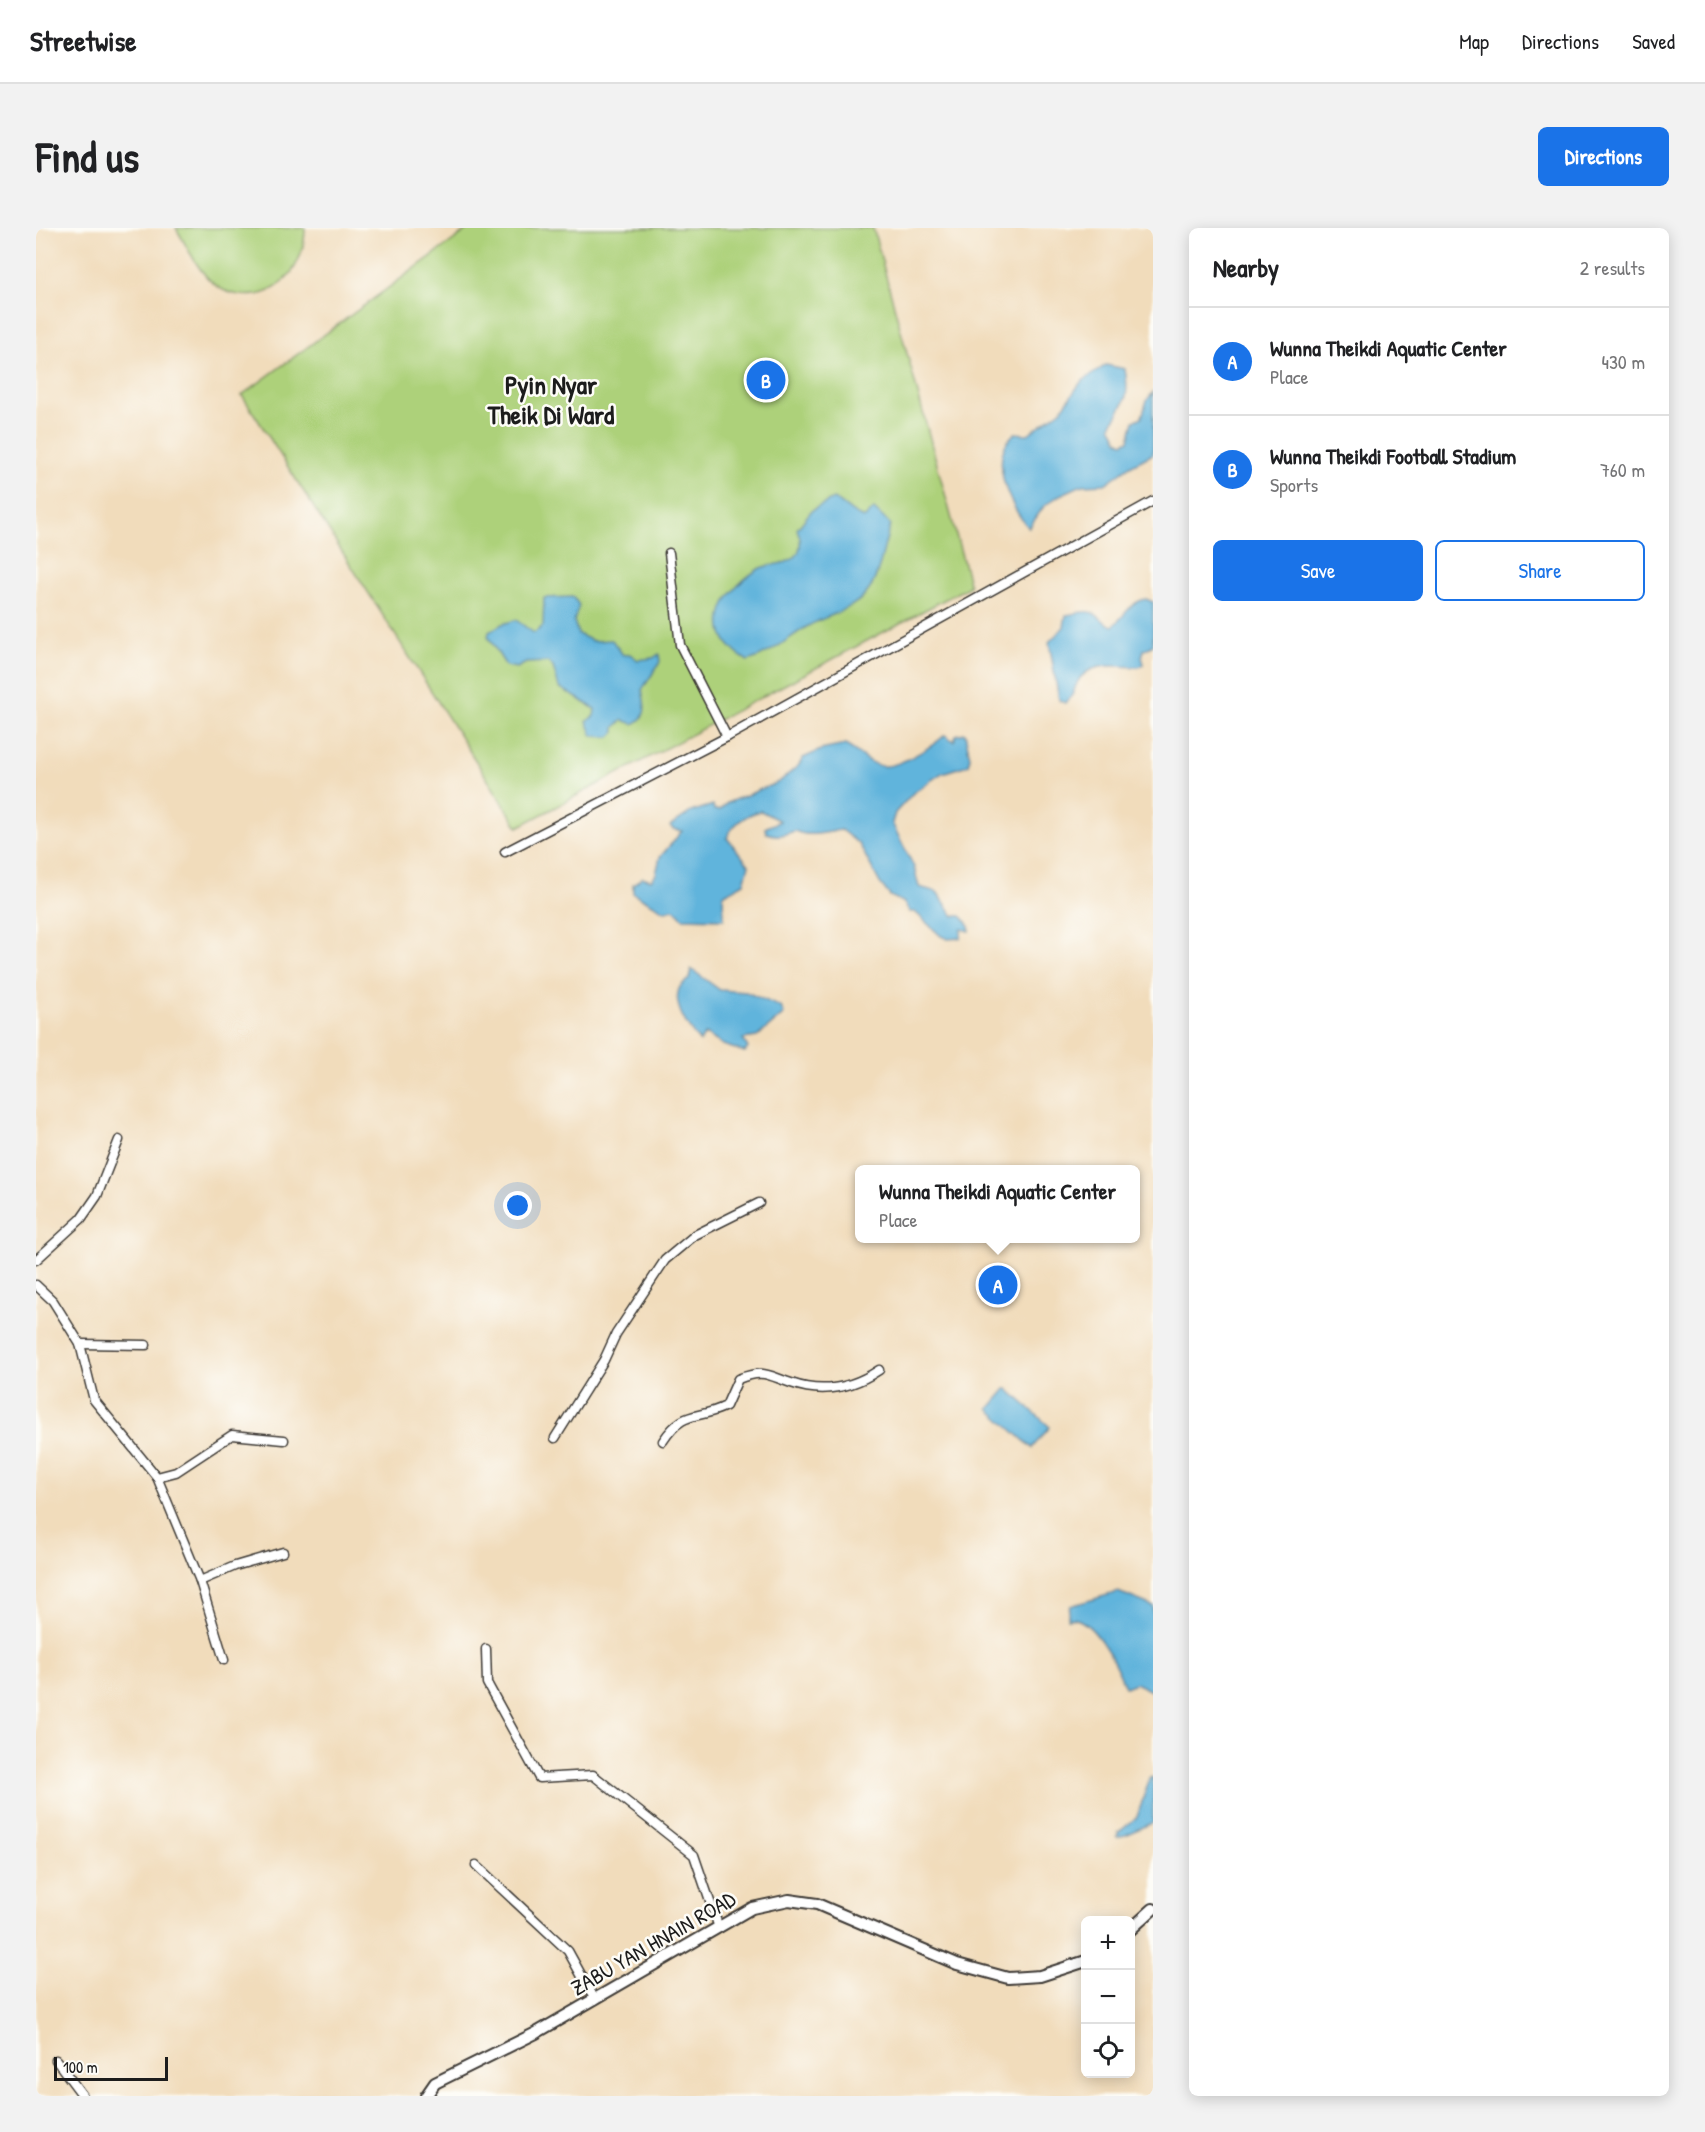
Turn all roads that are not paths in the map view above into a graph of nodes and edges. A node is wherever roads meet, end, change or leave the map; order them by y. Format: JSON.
{"nodes":[{"id":1,"x":1153,"y":501,"type":"edge"},
{"id":2,"x":669,"y":553,"type":"dead end"},
{"id":3,"x":727,"y":737,"type":"junction"},
{"id":4,"x":505,"y":852,"type":"dead end"},
{"id":5,"x":120,"y":1140,"type":"dead end"},
{"id":6,"x":759,"y":1203,"type":"dead end"},
{"id":7,"x":36,"y":1260,"type":"edge"},
{"id":8,"x":36,"y":1285,"type":"edge"},
{"id":9,"x":80,"y":1344,"type":"junction"},
{"id":10,"x":146,"y":1345,"type":"dead end"},
{"id":11,"x":879,"y":1370,"type":"dead end"},
{"id":12,"x":555,"y":1438,"type":"dead end"},
{"id":13,"x":284,"y":1440,"type":"dead end"},
{"id":14,"x":663,"y":1441,"type":"dead end"},
{"id":15,"x":157,"y":1477,"type":"junction"},
{"id":16,"x":283,"y":1552,"type":"dead end"},
{"id":17,"x":200,"y":1581,"type":"junction"},
{"id":18,"x":486,"y":1649,"type":"dead end"},
{"id":19,"x":224,"y":1660,"type":"dead end"},
{"id":20,"x":477,"y":1865,"type":"dead end"},
{"id":21,"x":1153,"y":1909,"type":"edge"},
{"id":22,"x":1135,"y":1926,"type":"edge"},
{"id":23,"x":719,"y":1928,"type":"junction"},
{"id":24,"x":1081,"y":1963,"type":"edge"},
{"id":25,"x":595,"y":2000,"type":"junction"},
{"id":26,"x":56,"y":2060,"type":"dead end"},
{"id":27,"x":83,"y":2096,"type":"edge"},
{"id":28,"x":426,"y":2096,"type":"edge"}],
"edges":[{"from":1,"to":3,"type":"street"},
{"from":2,"to":3,"type":"street"},
{"from":3,"to":4,"type":"street"},
{"from":5,"to":7,"type":"street"},
{"from":6,"to":12,"type":"street"},
{"from":8,"to":9,"type":"street"},
{"from":9,"to":10,"type":"street"},
{"from":9,"to":15,"type":"street"},
{"from":11,"to":14,"type":"street"},
{"from":13,"to":15,"type":"street"},
{"from":15,"to":17,"type":"street"},
{"from":16,"to":17,"type":"street"},
{"from":17,"to":19,"type":"street"},
{"from":18,"to":23,"type":"street"},
{"from":20,"to":25,"type":"street"},
{"from":21,"to":22,"type":"street"},
{"from":23,"to":24,"type":"street","name":"ZABU YAN HNAIN ROAD"},
{"from":23,"to":25,"type":"street","name":"ZABU YAN HNAIN ROAD"},
{"from":25,"to":28,"type":"street","name":"ZABU YAN HNAIN ROAD"},
{"from":26,"to":27,"type":"street"}]}
